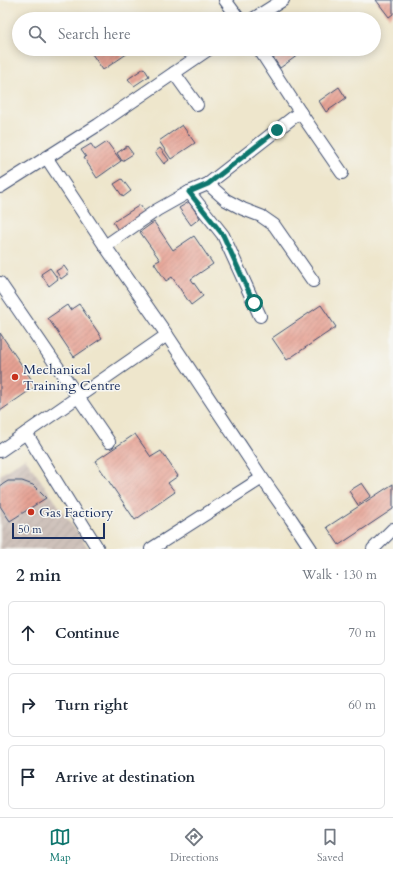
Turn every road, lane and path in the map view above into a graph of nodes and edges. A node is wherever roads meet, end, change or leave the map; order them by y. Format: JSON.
{"nodes":[{"id":1,"x":226,"y":0,"type":"edge"},
{"id":2,"x":283,"y":0,"type":"edge"},
{"id":3,"x":234,"y":12,"type":"edge"},
{"id":4,"x":264,"y":12,"type":"edge"},
{"id":5,"x":199,"y":56,"type":"edge"},
{"id":6,"x":264,"y":56,"type":"edge"},
{"id":7,"x":174,"y":73,"type":"junction"},
{"id":8,"x":197,"y":104,"type":"dead end"},
{"id":9,"x":300,"y":112,"type":"junction"},
{"id":10,"x":46,"y":157,"type":"junction"},
{"id":11,"x":342,"y":173,"type":"dead end"},
{"id":12,"x":208,"y":184,"type":"junction"},
{"id":13,"x":0,"y":187,"type":"edge"},
{"id":14,"x":189,"y":192,"type":"junction"},
{"id":15,"x":105,"y":246,"type":"junction"},
{"id":16,"x":313,"y":281,"type":"dead end"},
{"id":17,"x":0,"y":283,"type":"edge"},
{"id":18,"x":260,"y":316,"type":"dead end"},
{"id":19,"x":167,"y":335,"type":"junction"},
{"id":20,"x":78,"y":396,"type":"junction"},
{"id":21,"x":26,"y":433,"type":"junction"},
{"id":22,"x":109,"y":442,"type":"dead end"},
{"id":23,"x":0,"y":451,"type":"edge"},
{"id":24,"x":262,"y":478,"type":"junction"},
{"id":25,"x":393,"y":529,"type":"edge"},
{"id":26,"x":98,"y":549,"type":"edge"},
{"id":27,"x":151,"y":549,"type":"edge"},
{"id":28,"x":311,"y":549,"type":"edge"},
{"id":29,"x":373,"y":549,"type":"edge"}],
"edges":[{"from":1,"to":3,"type":"street"},
{"from":2,"to":4,"type":"street"},
{"from":5,"to":7,"type":"street"},
{"from":6,"to":9,"type":"street"},
{"from":7,"to":8,"type":"street"},
{"from":7,"to":10,"type":"street"},
{"from":9,"to":11,"type":"street"},
{"from":9,"to":12,"type":"street"},
{"from":10,"to":13,"type":"street"},
{"from":10,"to":15,"type":"street"},
{"from":12,"to":14,"type":"street"},
{"from":12,"to":16,"type":"street"},
{"from":14,"to":15,"type":"street"},
{"from":14,"to":18,"type":"street"},
{"from":15,"to":19,"type":"street"},
{"from":17,"to":20,"type":"street"},
{"from":19,"to":20,"type":"street"},
{"from":19,"to":24,"type":"street"},
{"from":20,"to":21,"type":"street"},
{"from":20,"to":22,"type":"street"},
{"from":21,"to":23,"type":"street"},
{"from":21,"to":26,"type":"street"},
{"from":24,"to":27,"type":"street"},
{"from":24,"to":28,"type":"street"},
{"from":25,"to":29,"type":"street"}]}
